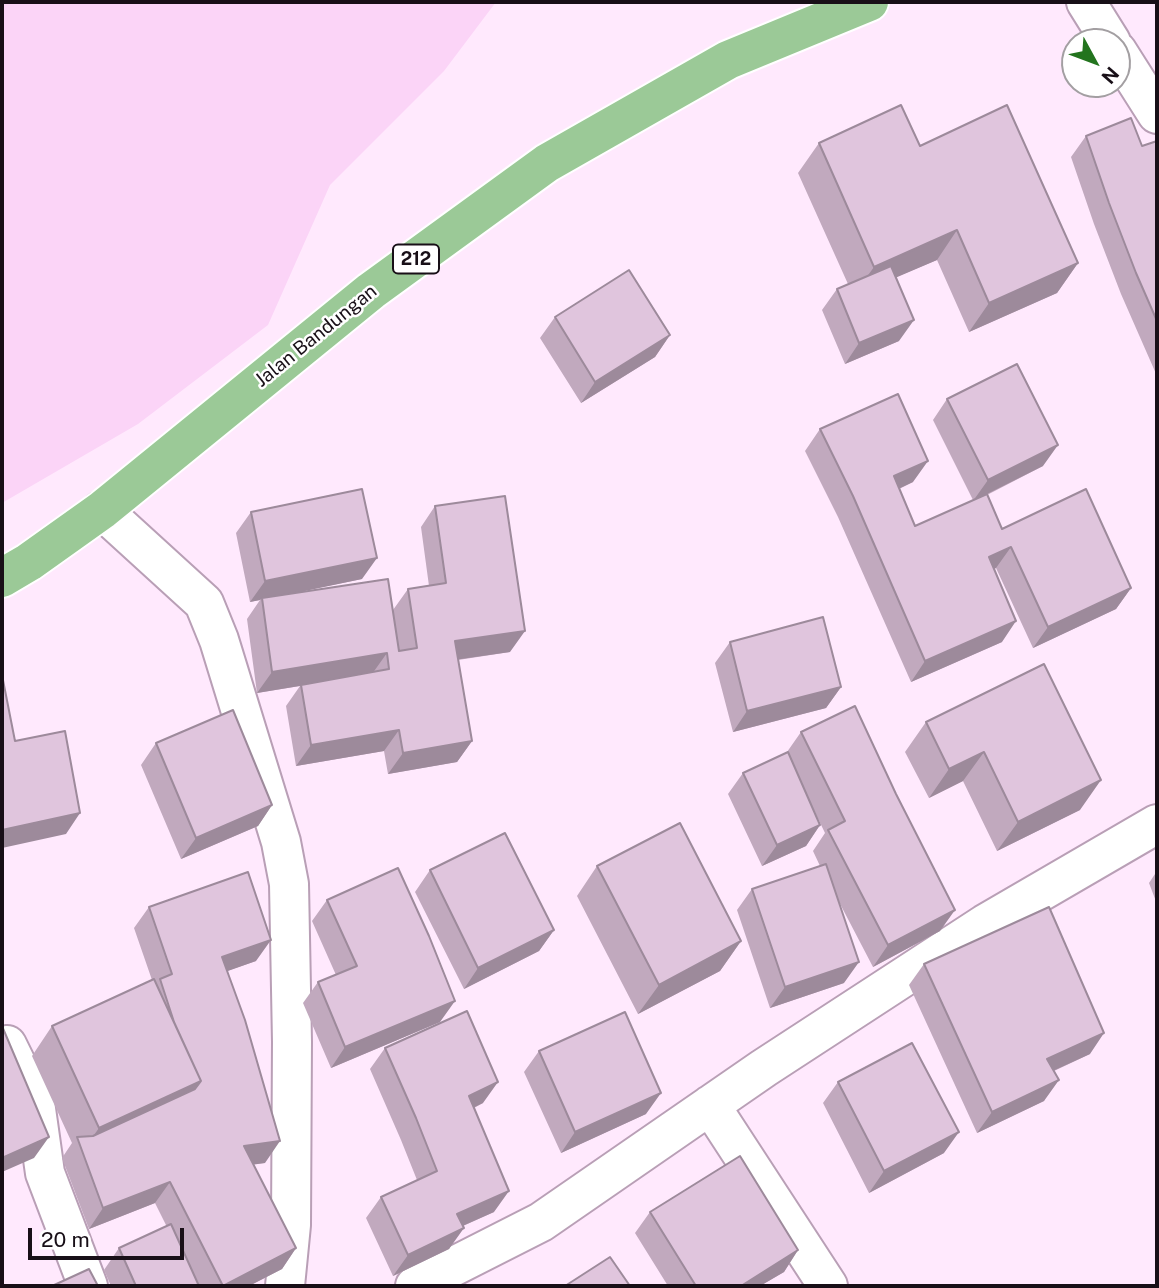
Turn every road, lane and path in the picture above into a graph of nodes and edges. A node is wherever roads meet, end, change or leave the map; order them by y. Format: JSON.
{"nodes":[{"id":1,"x":869,"y":2,"type":"edge"},
{"id":2,"x":1086,"y":2,"type":"edge"},
{"id":3,"x":1102,"y":28,"type":"edge"},
{"id":4,"x":1131,"y":73,"type":"edge"},
{"id":5,"x":1157,"y":114,"type":"edge"},
{"id":6,"x":102,"y":510,"type":"junction"},
{"id":7,"x":2,"y":578,"type":"edge"},
{"id":8,"x":1157,"y":824,"type":"edge"},
{"id":9,"x":8,"y":1045,"type":"edge"},
{"id":10,"x":710,"y":1105,"type":"junction"},
{"id":11,"x":89,"y":1286,"type":"edge"},
{"id":12,"x":285,"y":1286,"type":"edge"},
{"id":13,"x":415,"y":1286,"type":"edge"},
{"id":14,"x":828,"y":1286,"type":"edge"}],
"edges":[{"from":1,"to":6,"type":"main road","name":"Jalan Bandungan","number":"212"},
{"from":2,"to":3,"type":"street"},
{"from":4,"to":5,"type":"street"},
{"from":6,"to":7,"type":"main road","name":"Jalan Bandungan","number":"212"},
{"from":6,"to":12,"type":"street"},
{"from":8,"to":10,"type":"street"},
{"from":9,"to":11,"type":"street"},
{"from":10,"to":13,"type":"street"},
{"from":10,"to":14,"type":"street"}]}
